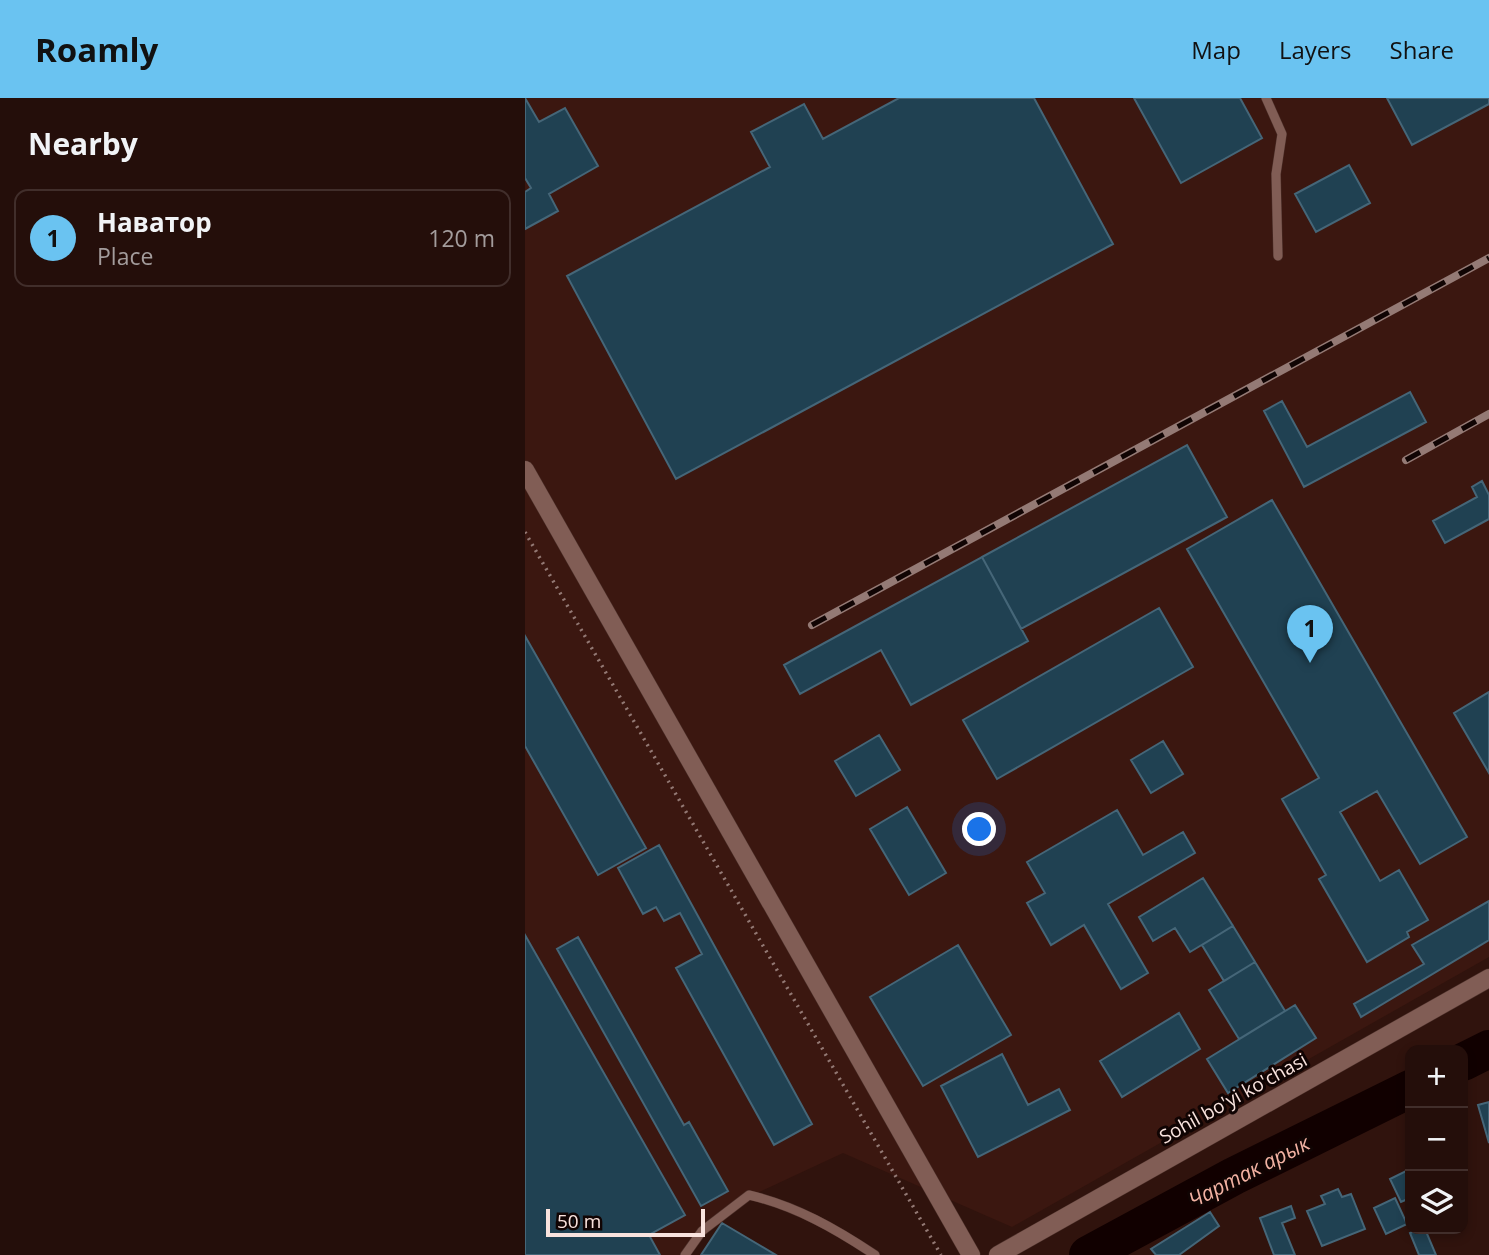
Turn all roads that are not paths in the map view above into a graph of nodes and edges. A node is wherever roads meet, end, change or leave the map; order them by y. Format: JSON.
{"nodes":[{"id":1,"x":1266,"y":98,"type":"edge"},
{"id":2,"x":1278,"y":256,"type":"dead end"},
{"id":3,"x":525,"y":470,"type":"edge"},
{"id":4,"x":1489,"y":978,"type":"edge"},
{"id":5,"x":685,"y":1255,"type":"edge"},
{"id":6,"x":875,"y":1255,"type":"edge"},
{"id":7,"x":971,"y":1255,"type":"edge"},
{"id":8,"x":998,"y":1255,"type":"edge"}],
"edges":[{"from":1,"to":2,"type":"lane"},
{"from":3,"to":7,"type":"street"},
{"from":4,"to":8,"type":"street","name":"Sohil bo'yi ko'chasi"},
{"from":5,"to":6,"type":"lane"}]}
